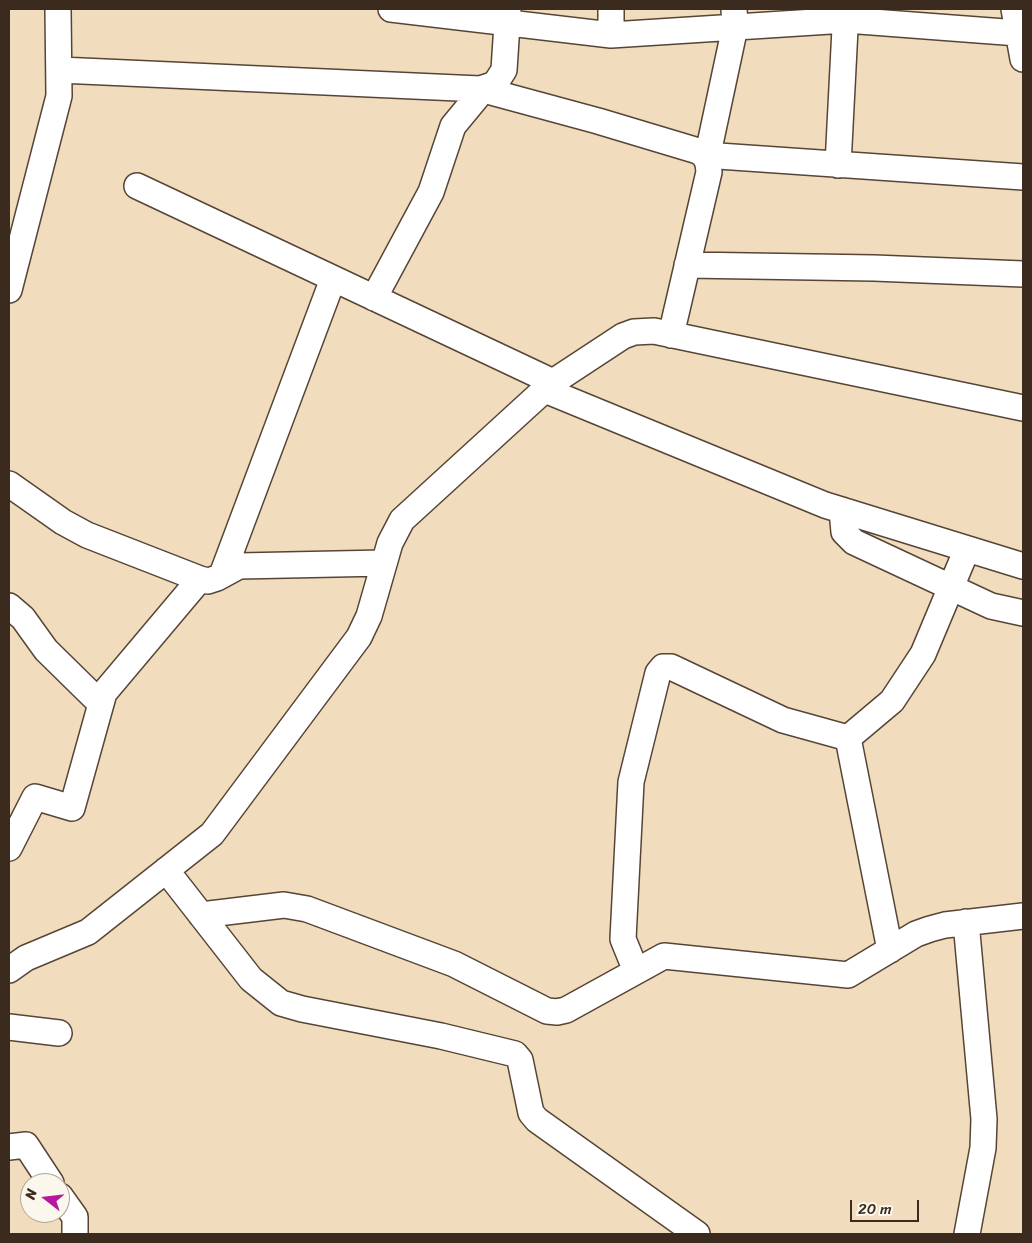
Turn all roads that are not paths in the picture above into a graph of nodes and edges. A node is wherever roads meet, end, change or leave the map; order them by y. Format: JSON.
{"nodes":[{"id":1,"x":58,"y":9,"type":"edge"},
{"id":2,"x":391,"y":9,"type":"edge"},
{"id":3,"x":611,"y":9,"type":"edge"},
{"id":4,"x":846,"y":14,"type":"edge"},
{"id":5,"x":508,"y":16,"type":"edge"},
{"id":6,"x":734,"y":18,"type":"edge"},
{"id":7,"x":1018,"y":21,"type":"edge"},
{"id":8,"x":612,"y":35,"type":"junction"},
{"id":9,"x":1023,"y":60,"type":"edge"},
{"id":10,"x":60,"y":70,"type":"junction"},
{"id":11,"x":480,"y":89,"type":"junction"},
{"id":12,"x":704,"y":155,"type":"junction"},
{"id":13,"x":838,"y":165,"type":"junction"},
{"id":14,"x":1023,"y":177,"type":"edge"},
{"id":15,"x":137,"y":186,"type":"dead end"},
{"id":16,"x":687,"y":265,"type":"junction"},
{"id":17,"x":1023,"y":274,"type":"edge"},
{"id":18,"x":333,"y":278,"type":"junction"},
{"id":19,"x":9,"y":290,"type":"edge"},
{"id":20,"x":374,"y":298,"type":"junction"},
{"id":21,"x":671,"y":335,"type":"junction"},
{"id":22,"x":549,"y":386,"type":"junction"},
{"id":23,"x":1023,"y":408,"type":"edge"},
{"id":24,"x":9,"y":484,"type":"edge"},
{"id":25,"x":842,"y":510,"type":"junction"},
{"id":26,"x":967,"y":549,"type":"junction"},
{"id":27,"x":384,"y":563,"type":"junction"},
{"id":28,"x":1023,"y":566,"type":"edge"},
{"id":29,"x":211,"y":577,"type":"junction"},
{"id":30,"x":952,"y":588,"type":"junction"},
{"id":31,"x":9,"y":606,"type":"edge"},
{"id":32,"x":1023,"y":613,"type":"edge"},
{"id":33,"x":100,"y":703,"type":"junction"},
{"id":34,"x":848,"y":738,"type":"junction"},
{"id":35,"x":9,"y":848,"type":"edge"},
{"id":36,"x":166,"y":870,"type":"junction"},
{"id":37,"x":201,"y":916,"type":"junction"},
{"id":38,"x":1023,"y":916,"type":"edge"},
{"id":39,"x":966,"y":922,"type":"junction"},
{"id":40,"x":890,"y":950,"type":"junction"},
{"id":41,"x":9,"y":970,"type":"edge"},
{"id":42,"x":636,"y":971,"type":"junction"},
{"id":43,"x":9,"y":1027,"type":"edge"},
{"id":44,"x":59,"y":1033,"type":"dead end"},
{"id":45,"x":9,"y":1147,"type":"edge"},
{"id":46,"x":44,"y":1173,"type":"edge"},
{"id":47,"x":70,"y":1211,"type":"edge"},
{"id":48,"x":75,"y":1234,"type":"edge"},
{"id":49,"x":697,"y":1234,"type":"edge"},
{"id":50,"x":967,"y":1234,"type":"edge"}],
"edges":[{"from":1,"to":10,"type":"street"},
{"from":2,"to":5,"type":"street"},
{"from":3,"to":8,"type":"street"},
{"from":4,"to":6,"type":"street"},
{"from":4,"to":7,"type":"street"},
{"from":4,"to":13,"type":"street"},
{"from":5,"to":8,"type":"street"},
{"from":5,"to":11,"type":"street"},
{"from":6,"to":8,"type":"street"},
{"from":6,"to":12,"type":"street"},
{"from":7,"to":9,"type":"street"},
{"from":10,"to":11,"type":"street"},
{"from":10,"to":19,"type":"street"},
{"from":11,"to":12,"type":"street"},
{"from":11,"to":20,"type":"street"},
{"from":12,"to":13,"type":"street"},
{"from":12,"to":16,"type":"street"},
{"from":13,"to":14,"type":"street"},
{"from":15,"to":18,"type":"street"},
{"from":16,"to":17,"type":"street"},
{"from":16,"to":21,"type":"street"},
{"from":18,"to":20,"type":"street"},
{"from":18,"to":29,"type":"street"},
{"from":20,"to":22,"type":"street"},
{"from":21,"to":22,"type":"street"},
{"from":21,"to":23,"type":"street"},
{"from":22,"to":25,"type":"street"},
{"from":22,"to":27,"type":"street"},
{"from":24,"to":29,"type":"street"},
{"from":25,"to":26,"type":"street"},
{"from":25,"to":30,"type":"street"},
{"from":26,"to":28,"type":"street"},
{"from":26,"to":30,"type":"street"},
{"from":27,"to":29,"type":"street"},
{"from":27,"to":36,"type":"street"},
{"from":29,"to":33,"type":"street"},
{"from":30,"to":32,"type":"street"},
{"from":30,"to":34,"type":"street"},
{"from":31,"to":33,"type":"street"},
{"from":33,"to":35,"type":"street"},
{"from":34,"to":40,"type":"street"},
{"from":34,"to":42,"type":"street"},
{"from":36,"to":37,"type":"street"},
{"from":36,"to":41,"type":"street"},
{"from":37,"to":42,"type":"street"},
{"from":37,"to":49,"type":"street"},
{"from":38,"to":39,"type":"street"},
{"from":39,"to":40,"type":"street"},
{"from":39,"to":50,"type":"street"},
{"from":40,"to":42,"type":"street"},
{"from":43,"to":44,"type":"street"},
{"from":45,"to":46,"type":"street"},
{"from":47,"to":48,"type":"street"}]}
